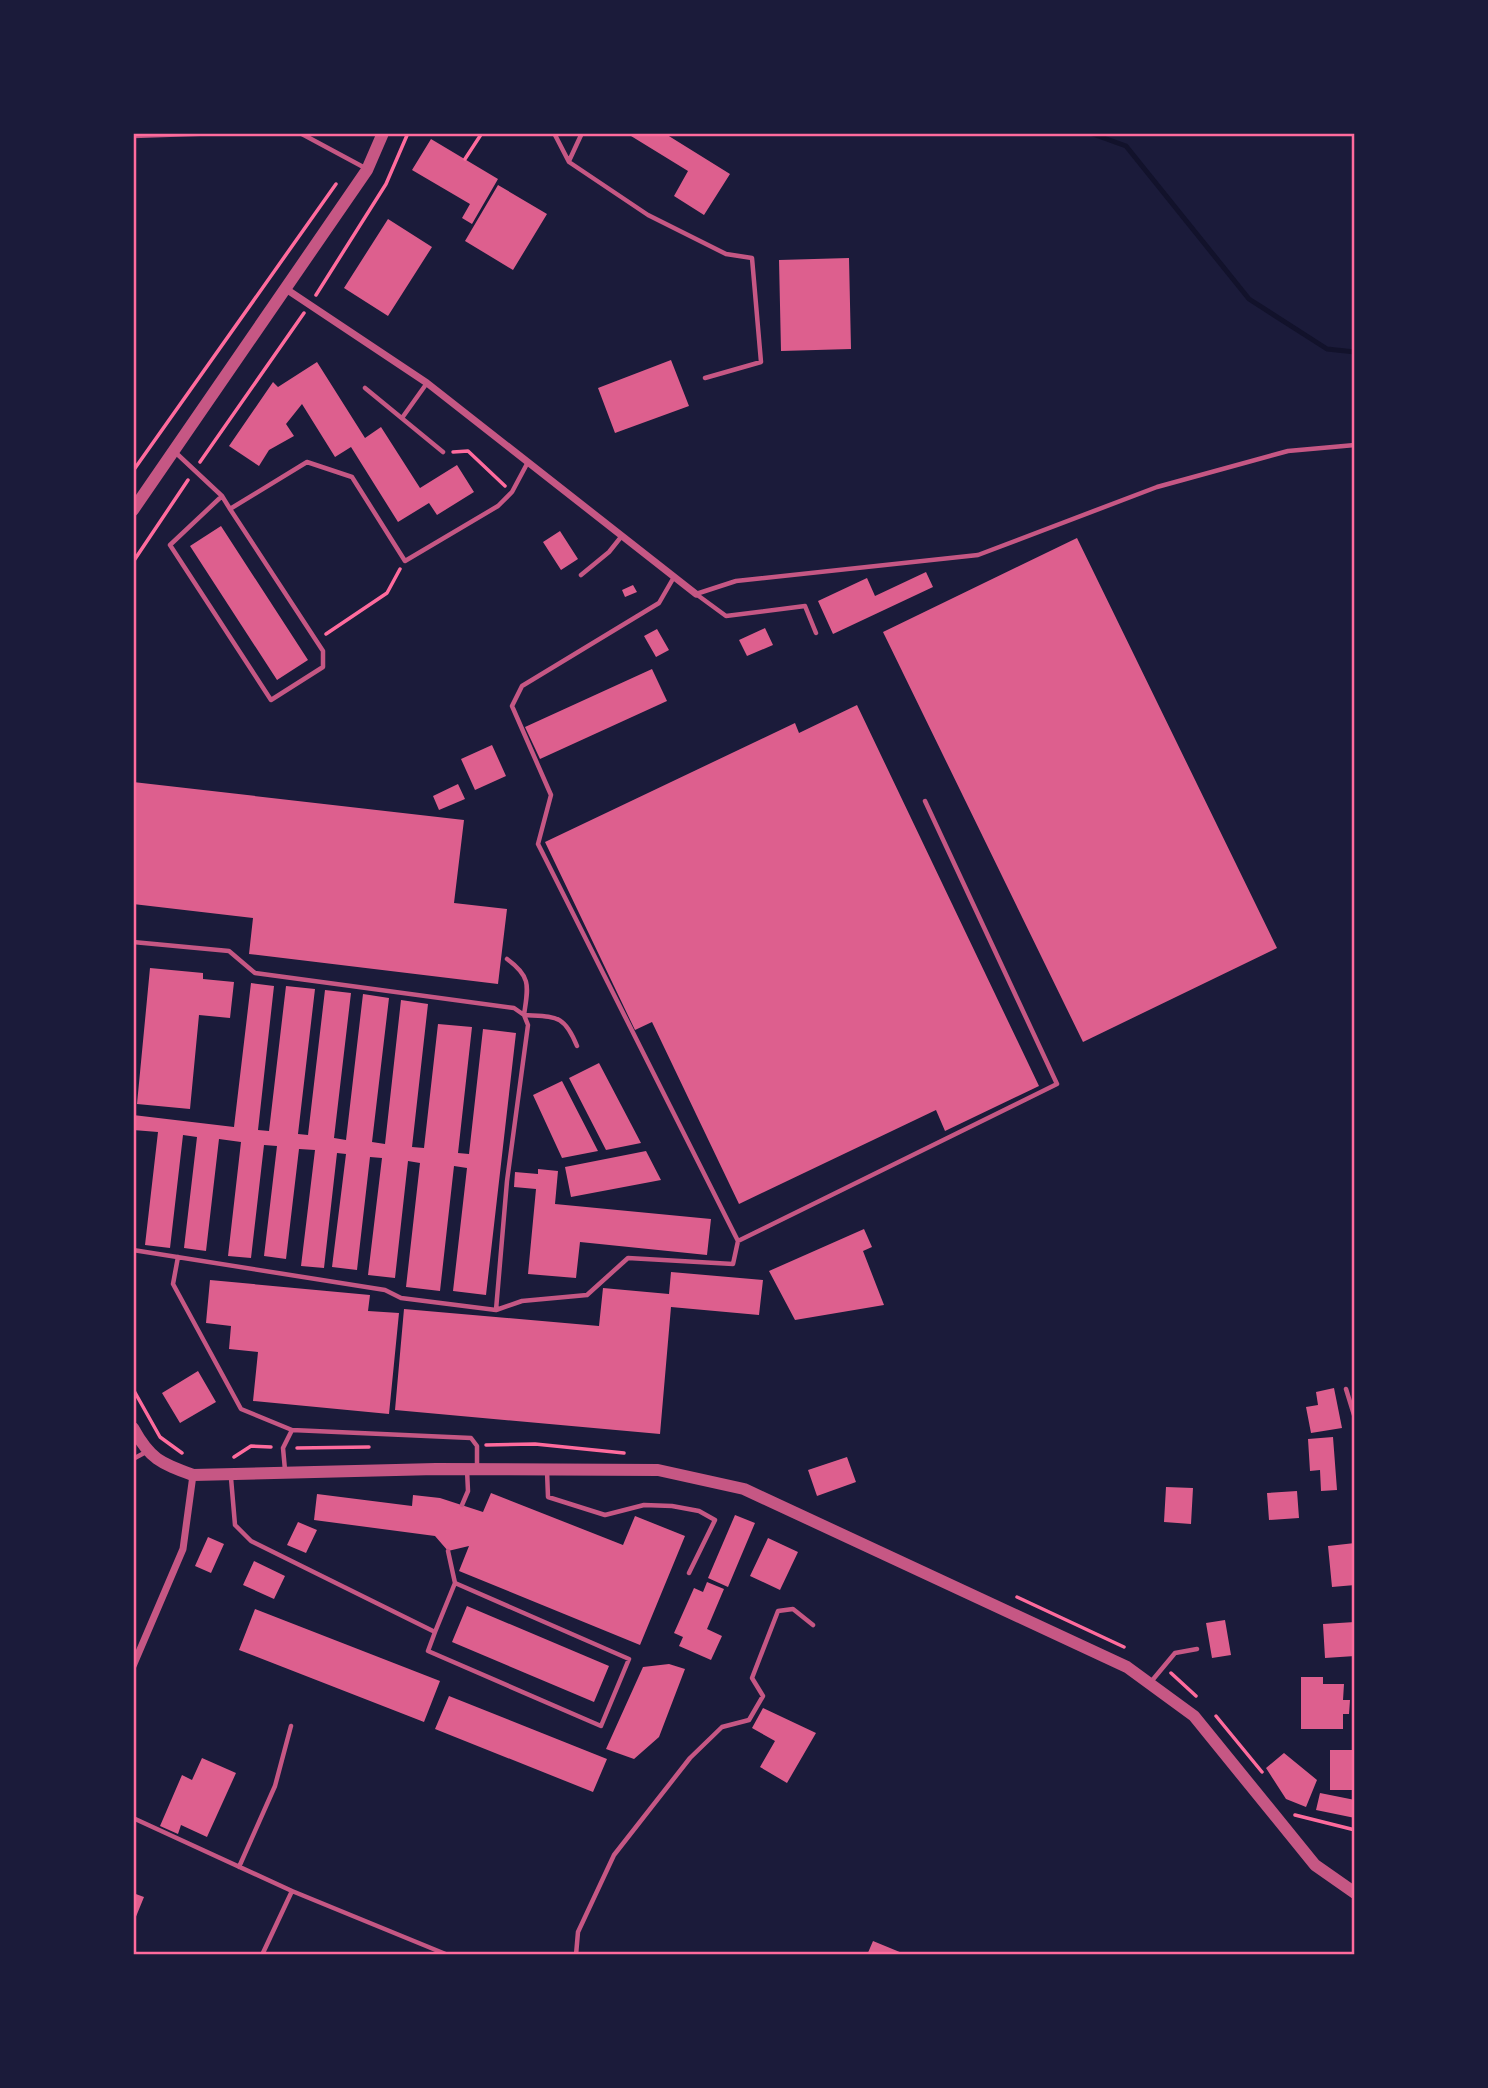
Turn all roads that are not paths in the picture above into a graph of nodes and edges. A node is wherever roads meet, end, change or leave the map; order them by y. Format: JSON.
{"nodes":[{"id":1,"x":223,"y":133,"type":"edge"},
{"id":2,"x":300,"y":133,"type":"edge"},
{"id":3,"x":383,"y":133,"type":"edge"},
{"id":4,"x":554,"y":133,"type":"edge"},
{"id":5,"x":582,"y":133,"type":"edge"},
{"id":6,"x":133,"y":136,"type":"edge"},
{"id":7,"x":569,"y":162,"type":"junction"},
{"id":8,"x":367,"y":170,"type":"junction"},
{"id":9,"x":286,"y":289,"type":"junction"},
{"id":10,"x":705,"y":378,"type":"dead end"},
{"id":11,"x":427,"y":383,"type":"junction"},
{"id":12,"x":365,"y":388,"type":"dead end"},
{"id":13,"x":402,"y":418,"type":"junction"},
{"id":14,"x":1355,"y":445,"type":"edge"},
{"id":15,"x":174,"y":451,"type":"junction"},
{"id":16,"x":443,"y":452,"type":"road end"},
{"id":17,"x":528,"y":461,"type":"junction"},
{"id":18,"x":222,"y":496,"type":"junction"},
{"id":19,"x":230,"y":509,"type":"junction"},
{"id":20,"x":133,"y":510,"type":"edge"},
{"id":21,"x":621,"y":537,"type":"junction"},
{"id":22,"x":581,"y":575,"type":"dead end"},
{"id":23,"x":674,"y":577,"type":"junction"},
{"id":24,"x":696,"y":594,"type":"junction"},
{"id":25,"x":816,"y":633,"type":"dead end"},
{"id":26,"x":925,"y":801,"type":"dead end"},
{"id":27,"x":133,"y":942,"type":"edge"},
{"id":28,"x":507,"y":959,"type":"dead end"},
{"id":29,"x":524,"y":1015,"type":"junction"},
{"id":30,"x":577,"y":1046,"type":"dead end"},
{"id":31,"x":738,"y":1241,"type":"junction"},
{"id":32,"x":133,"y":1250,"type":"edge"},
{"id":33,"x":178,"y":1257,"type":"junction"},
{"id":34,"x":496,"y":1310,"type":"junction"},
{"id":35,"x":1346,"y":1389,"type":"dead end"},
{"id":36,"x":1355,"y":1419,"type":"edge"},
{"id":37,"x":133,"y":1428,"type":"edge"},
{"id":38,"x":292,"y":1430,"type":"junction"},
{"id":39,"x":146,"y":1452,"type":"junction"},
{"id":40,"x":133,"y":1459,"type":"edge"},
{"id":41,"x":472,"y":1469,"type":"junction"},
{"id":42,"x":547,"y":1470,"type":"junction"},
{"id":43,"x":285,"y":1474,"type":"junction"},
{"id":44,"x":193,"y":1475,"type":"junction"},
{"id":45,"x":231,"y":1477,"type":"junction"},
{"id":46,"x":463,"y":1505,"type":"dead end"},
{"id":47,"x":448,"y":1550,"type":"dead end"},
{"id":48,"x":689,"y":1573,"type":"dead end"},
{"id":49,"x":455,"y":1583,"type":"junction"},
{"id":50,"x":813,"y":1625,"type":"dead end"},
{"id":51,"x":435,"y":1632,"type":"junction"},
{"id":52,"x":1196,"y":1648,"type":"dead end"},
{"id":53,"x":133,"y":1666,"type":"edge"},
{"id":54,"x":1149,"y":1684,"type":"junction"},
{"id":55,"x":291,"y":1726,"type":"dead end"},
{"id":56,"x":133,"y":1818,"type":"edge"},
{"id":57,"x":239,"y":1867,"type":"junction"},
{"id":58,"x":292,"y":1891,"type":"junction"},
{"id":59,"x":1355,"y":1893,"type":"edge"},
{"id":60,"x":262,"y":1955,"type":"edge"},
{"id":61,"x":448,"y":1955,"type":"edge"},
{"id":62,"x":576,"y":1955,"type":"edge"}],
"edges":[{"from":1,"to":6,"type":"lane"},
{"from":2,"to":8,"type":"lane"},
{"from":3,"to":8,"type":"street"},
{"from":4,"to":7,"type":"lane"},
{"from":5,"to":7,"type":"lane"},
{"from":7,"to":10,"type":"lane"},
{"from":8,"to":9,"type":"street"},
{"from":9,"to":11,"type":"street"},
{"from":9,"to":15,"type":"street"},
{"from":11,"to":13,"type":"lane"},
{"from":11,"to":17,"type":"street"},
{"from":12,"to":13,"type":"lane"},
{"from":13,"to":16,"type":"lane"},
{"from":14,"to":24,"type":"lane"},
{"from":15,"to":18,"type":"lane"},
{"from":15,"to":20,"type":"street"},
{"from":17,"to":19,"type":"lane"},
{"from":17,"to":21,"type":"street"},
{"from":18,"to":19,"type":"lane"},
{"from":18,"to":19,"type":"lane"},
{"from":21,"to":22,"type":"lane"},
{"from":21,"to":23,"type":"street"},
{"from":23,"to":24,"type":"street"},
{"from":23,"to":31,"type":"lane"},
{"from":24,"to":25,"type":"lane"},
{"from":26,"to":31,"type":"lane"},
{"from":27,"to":29,"type":"lane"},
{"from":28,"to":29,"type":"lane"},
{"from":29,"to":30,"type":"lane"},
{"from":29,"to":34,"type":"lane"},
{"from":31,"to":34,"type":"lane"},
{"from":32,"to":33,"type":"lane"},
{"from":33,"to":34,"type":"lane"},
{"from":33,"to":38,"type":"lane"},
{"from":35,"to":36,"type":"lane"},
{"from":37,"to":39,"type":"street"},
{"from":38,"to":41,"type":"lane"},
{"from":38,"to":43,"type":"lane"},
{"from":39,"to":40,"type":"lane"},
{"from":39,"to":44,"type":"street"},
{"from":41,"to":42,"type":"street"},
{"from":41,"to":43,"type":"street"},
{"from":41,"to":46,"type":"lane"},
{"from":42,"to":48,"type":"lane"},
{"from":42,"to":54,"type":"street"},
{"from":43,"to":45,"type":"street"},
{"from":44,"to":45,"type":"street"},
{"from":44,"to":53,"type":"street"},
{"from":45,"to":51,"type":"lane"},
{"from":47,"to":49,"type":"lane"},
{"from":49,"to":51,"type":"lane"},
{"from":49,"to":51,"type":"lane"},
{"from":50,"to":62,"type":"lane"},
{"from":52,"to":54,"type":"lane"},
{"from":54,"to":59,"type":"street"},
{"from":55,"to":57,"type":"lane"},
{"from":56,"to":57,"type":"lane"},
{"from":57,"to":58,"type":"lane"},
{"from":58,"to":60,"type":"lane"},
{"from":58,"to":61,"type":"lane"}]}
